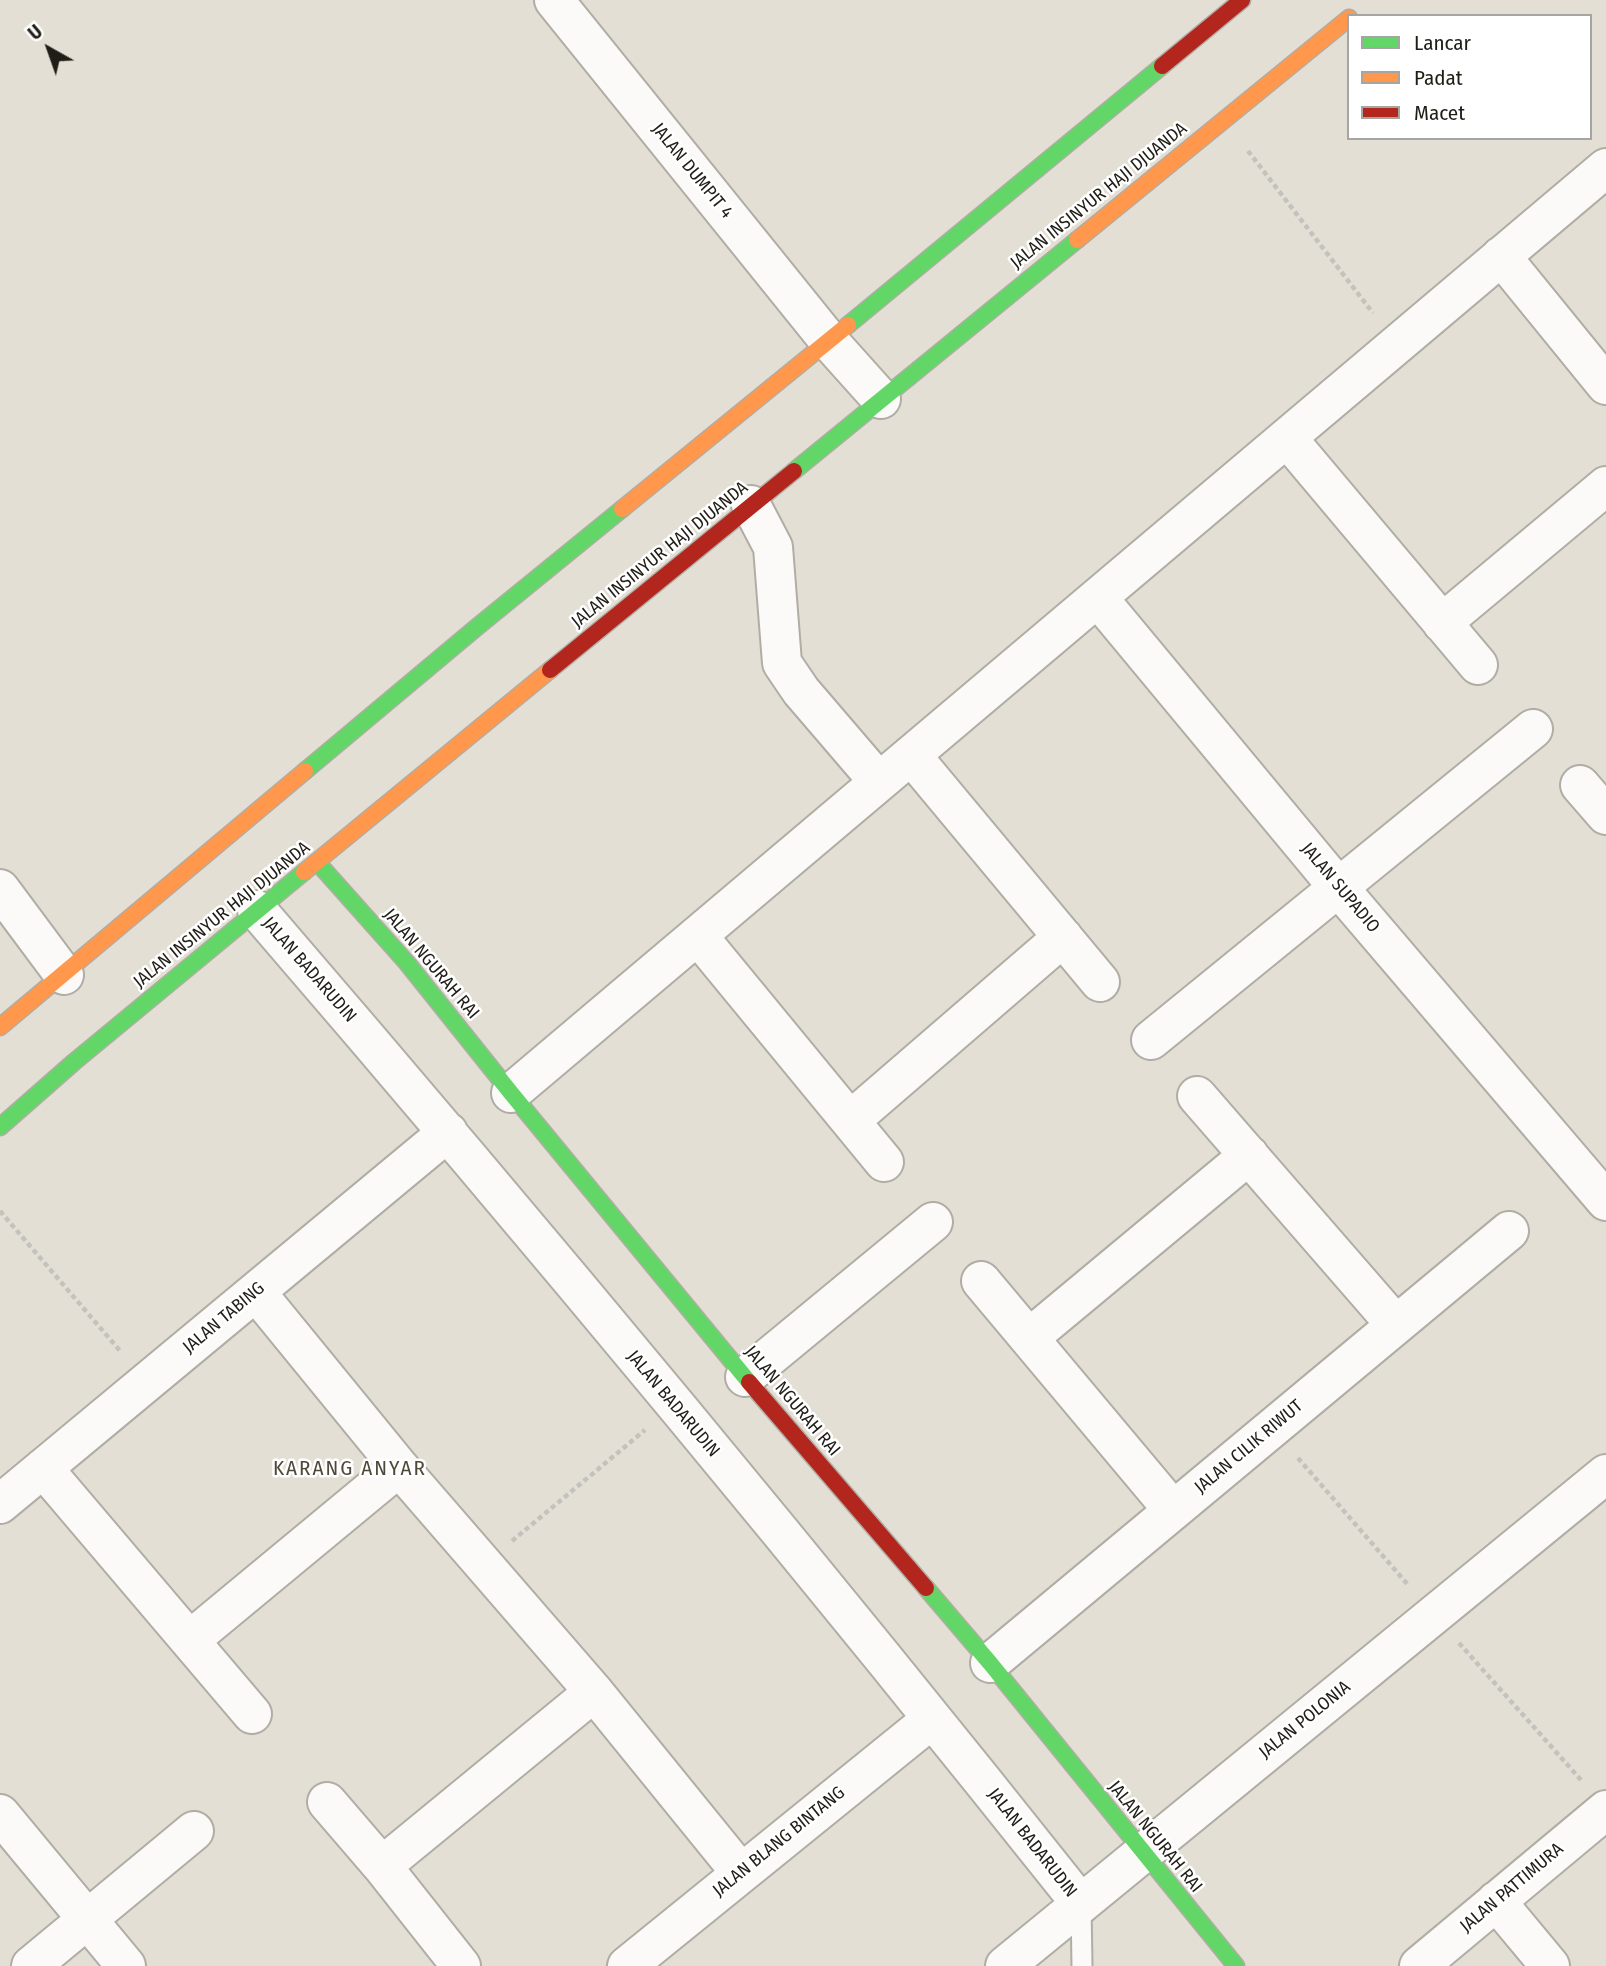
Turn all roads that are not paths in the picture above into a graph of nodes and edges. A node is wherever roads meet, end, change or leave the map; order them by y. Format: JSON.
{"nodes":[{"id":1,"x":554,"y":0,"type":"edge"},
{"id":2,"x":1242,"y":0,"type":"edge"},
{"id":3,"x":1347,"y":20,"type":"edge"},
{"id":4,"x":1606,"y":168,"type":"edge"},
{"id":5,"x":1501,"y":257,"type":"junction"},
{"id":6,"x":829,"y":341,"type":"junction"},
{"id":7,"x":1606,"y":385,"type":"edge"},
{"id":8,"x":881,"y":399,"type":"junction"},
{"id":9,"x":1287,"y":438,"type":"junction"},
{"id":10,"x":1606,"y":486,"type":"edge"},
{"id":11,"x":751,"y":506,"type":"junction"},
{"id":12,"x":1098,"y":598,"type":"junction"},
{"id":13,"x":1442,"y":624,"type":"junction"},
{"id":14,"x":1478,"y":665,"type":"dead end"},
{"id":15,"x":1533,"y":729,"type":"dead end"},
{"id":16,"x":911,"y":755,"type":"junction"},
{"id":17,"x":878,"y":782,"type":"junction"},
{"id":18,"x":1580,"y":785,"type":"dead end"},
{"id":19,"x":1606,"y":815,"type":"edge"},
{"id":20,"x":317,"y":862,"type":"junction"},
{"id":21,"x":1338,"y":887,"type":"junction"},
{"id":22,"x":0,"y":889,"type":"edge"},
{"id":23,"x":257,"y":910,"type":"junction"},
{"id":24,"x":698,"y":936,"type":"junction"},
{"id":25,"x":1063,"y":937,"type":"junction"},
{"id":26,"x":64,"y":975,"type":"junction"},
{"id":27,"x":1100,"y":982,"type":"dead end"},
{"id":28,"x":0,"y":1027,"type":"edge"},
{"id":29,"x":1151,"y":1040,"type":"dead end"},
{"id":30,"x":511,"y":1093,"type":"junction"},
{"id":31,"x":1197,"y":1096,"type":"dead end"},
{"id":32,"x":851,"y":1120,"type":"junction"},
{"id":33,"x":0,"y":1127,"type":"edge"},
{"id":34,"x":448,"y":1132,"type":"junction"},
{"id":35,"x":1249,"y":1156,"type":"junction"},
{"id":36,"x":884,"y":1162,"type":"dead end"},
{"id":37,"x":1599,"y":1178,"type":"edge"},
{"id":38,"x":933,"y":1222,"type":"dead end"},
{"id":39,"x":1509,"y":1231,"type":"dead end"},
{"id":40,"x":981,"y":1281,"type":"dead end"},
{"id":41,"x":256,"y":1292,"type":"junction"},
{"id":42,"x":1396,"y":1325,"type":"junction"},
{"id":43,"x":1029,"y":1338,"type":"junction"},
{"id":44,"x":746,"y":1377,"type":"junction"},
{"id":45,"x":399,"y":1467,"type":"junction"},
{"id":46,"x":43,"y":1468,"type":"junction"},
{"id":47,"x":1606,"y":1474,"type":"edge"},
{"id":48,"x":0,"y":1504,"type":"edge"},
{"id":49,"x":1173,"y":1510,"type":"junction"},
{"id":50,"x":190,"y":1640,"type":"junction"},
{"id":51,"x":990,"y":1663,"type":"junction"},
{"id":52,"x":594,"y":1692,"type":"junction"},
{"id":53,"x":252,"y":1714,"type":"dead end"},
{"id":54,"x":932,"y":1719,"type":"junction"},
{"id":55,"x":327,"y":1802,"type":"dead end"},
{"id":56,"x":1606,"y":1810,"type":"edge"},
{"id":57,"x":0,"y":1814,"type":"edge"},
{"id":58,"x":194,"y":1831,"type":"dead end"},
{"id":59,"x":1143,"y":1852,"type":"junction"},
{"id":60,"x":382,"y":1866,"type":"junction"},
{"id":61,"x":741,"y":1873,"type":"junction"},
{"id":62,"x":1496,"y":1901,"type":"junction"},
{"id":63,"x":1081,"y":1904,"type":"junction"},
{"id":64,"x":87,"y":1919,"type":"junction"},
{"id":65,"x":31,"y":1966,"type":"edge"},
{"id":66,"x":126,"y":1966,"type":"edge"},
{"id":67,"x":461,"y":1966,"type":"edge"},
{"id":68,"x":627,"y":1966,"type":"edge"},
{"id":69,"x":1005,"y":1966,"type":"edge"},
{"id":70,"x":1082,"y":1966,"type":"edge"},
{"id":71,"x":1236,"y":1966,"type":"edge"},
{"id":72,"x":1419,"y":1966,"type":"edge"},
{"id":73,"x":1550,"y":1966,"type":"edge"}],
"edges":[{"from":1,"to":6,"type":"street","name":"JALAN DUMPIT 4"},
{"from":2,"to":6,"type":"main road"},
{"from":3,"to":8,"type":"main road","name":"JALAN INSINYUR HAJI DJUANDA"},
{"from":4,"to":5,"type":"street"},
{"from":5,"to":7,"type":"street"},
{"from":5,"to":9,"type":"street"},
{"from":6,"to":8,"type":"street","name":"JALAN DUMPIT 4"},
{"from":6,"to":26,"type":"main road"},
{"from":8,"to":11,"type":"main road","name":"JALAN INSINYUR HAJI DJUANDA"},
{"from":9,"to":12,"type":"street"},
{"from":9,"to":13,"type":"street"},
{"from":10,"to":13,"type":"street"},
{"from":11,"to":17,"type":"street"},
{"from":11,"to":20,"type":"main road","name":"JALAN INSINYUR HAJI DJUANDA"},
{"from":12,"to":16,"type":"street"},
{"from":12,"to":21,"type":"street","name":"JALAN SUPADIO"},
{"from":13,"to":14,"type":"street"},
{"from":15,"to":21,"type":"street"},
{"from":16,"to":17,"type":"street"},
{"from":16,"to":25,"type":"street"},
{"from":17,"to":24,"type":"street"},
{"from":18,"to":19,"type":"street"},
{"from":20,"to":23,"type":"main road","name":"JALAN INSINYUR HAJI DJUANDA"},
{"from":20,"to":30,"type":"main road","name":"JALAN NGURAH RAI"},
{"from":21,"to":29,"type":"street"},
{"from":21,"to":37,"type":"street","name":"JALAN SUPADIO"},
{"from":22,"to":26,"type":"street"},
{"from":23,"to":33,"type":"main road","name":"JALAN INSINYUR HAJI DJUANDA"},
{"from":23,"to":34,"type":"street","name":"JALAN BADARUDIN"},
{"from":24,"to":30,"type":"street"},
{"from":24,"to":32,"type":"street"},
{"from":25,"to":27,"type":"street"},
{"from":25,"to":32,"type":"street"},
{"from":26,"to":28,"type":"main road"},
{"from":30,"to":44,"type":"main road","name":"JALAN NGURAH RAI"},
{"from":31,"to":35,"type":"street"},
{"from":32,"to":36,"type":"street"},
{"from":34,"to":41,"type":"street","name":"JALAN TABING"},
{"from":34,"to":54,"type":"street","name":"JALAN BADARUDIN"},
{"from":35,"to":42,"type":"street"},
{"from":35,"to":43,"type":"street"},
{"from":38,"to":44,"type":"street"},
{"from":39,"to":42,"type":"street","name":"JALAN CILIK RIWUT"},
{"from":40,"to":43,"type":"street"},
{"from":41,"to":45,"type":"street"},
{"from":41,"to":46,"type":"street","name":"JALAN TABING"},
{"from":42,"to":49,"type":"street","name":"JALAN CILIK RIWUT"},
{"from":43,"to":49,"type":"street"},
{"from":44,"to":51,"type":"main road","name":"JALAN NGURAH RAI"},
{"from":45,"to":50,"type":"street"},
{"from":45,"to":52,"type":"street"},
{"from":46,"to":48,"type":"street","name":"JALAN TABING"},
{"from":46,"to":50,"type":"street"},
{"from":47,"to":59,"type":"street","name":"JALAN POLONIA"},
{"from":49,"to":51,"type":"street","name":"JALAN CILIK RIWUT"},
{"from":50,"to":53,"type":"street"},
{"from":51,"to":59,"type":"main road","name":"JALAN NGURAH RAI"},
{"from":52,"to":60,"type":"street"},
{"from":52,"to":61,"type":"street"},
{"from":54,"to":61,"type":"street","name":"JALAN BLANG BINTANG"},
{"from":54,"to":63,"type":"street","name":"JALAN BADARUDIN"},
{"from":55,"to":60,"type":"street"},
{"from":56,"to":62,"type":"street","name":"JALAN PATTIMURA"},
{"from":57,"to":64,"type":"street"},
{"from":58,"to":64,"type":"street"},
{"from":59,"to":63,"type":"street","name":"JALAN POLONIA"},
{"from":59,"to":71,"type":"main road","name":"JALAN NGURAH RAI"},
{"from":60,"to":67,"type":"street"},
{"from":61,"to":68,"type":"street","name":"JALAN BLANG BINTANG"},
{"from":62,"to":72,"type":"street","name":"JALAN PATTIMURA"},
{"from":62,"to":73,"type":"street"},
{"from":63,"to":69,"type":"street","name":"JALAN POLONIA"},
{"from":63,"to":70,"type":"lane"},
{"from":64,"to":65,"type":"street"},
{"from":64,"to":66,"type":"street"}]}
